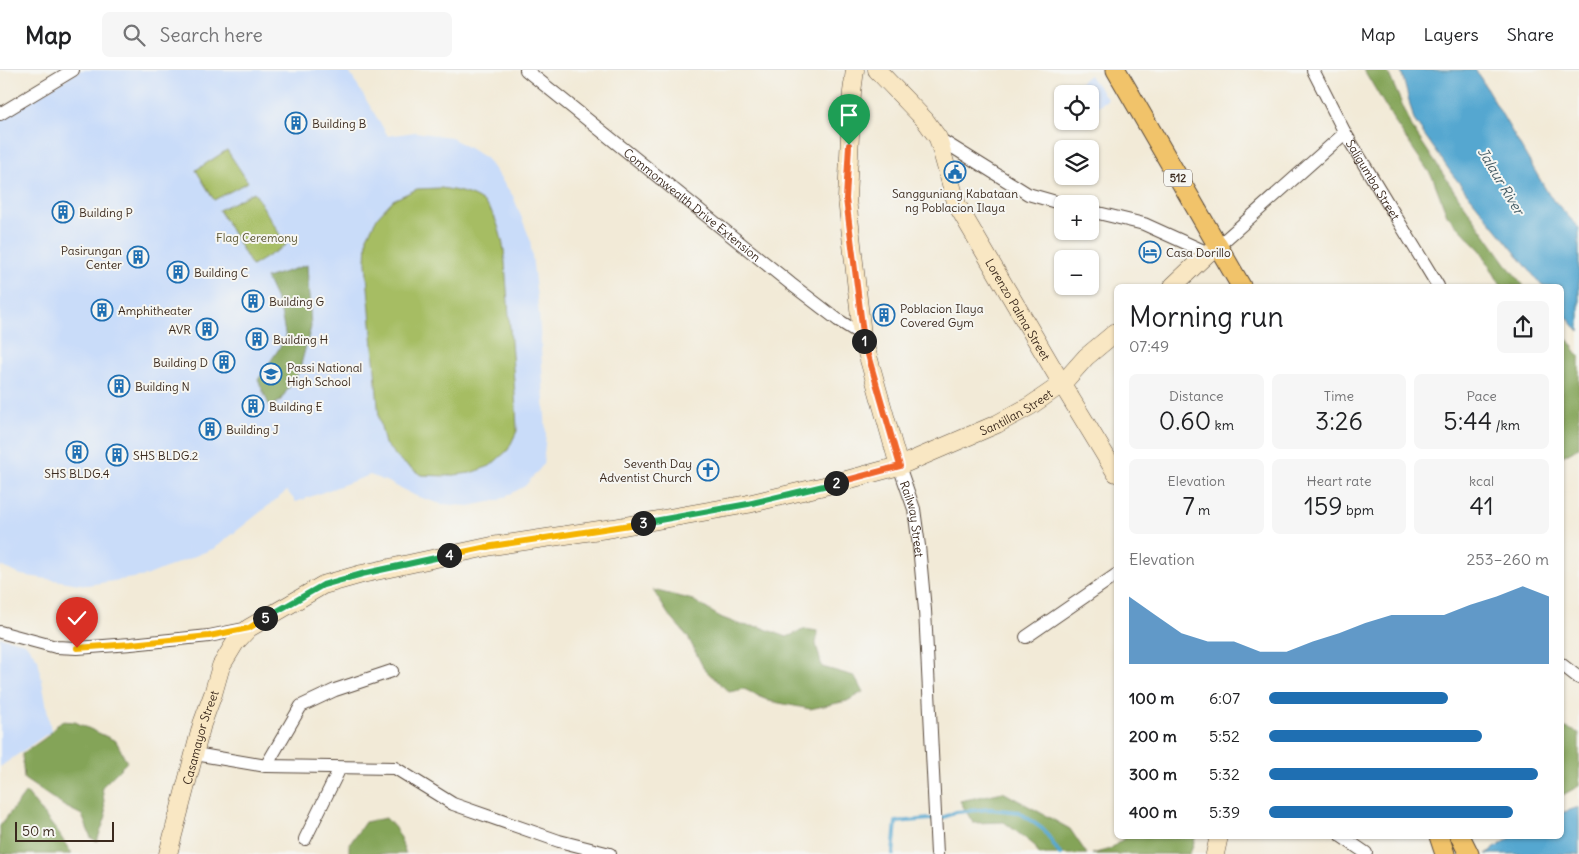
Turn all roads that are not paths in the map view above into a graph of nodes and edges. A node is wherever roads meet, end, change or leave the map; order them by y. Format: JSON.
{"nodes":[{"id":1,"x":73,"y":70,"type":"edge"},
{"id":2,"x":526,"y":70,"type":"edge"},
{"id":3,"x":855,"y":70,"type":"edge"},
{"id":4,"x":877,"y":70,"type":"edge"},
{"id":5,"x":1116,"y":70,"type":"edge"},
{"id":6,"x":1313,"y":70,"type":"edge"},
{"id":7,"x":0,"y":114,"type":"edge"},
{"id":8,"x":1345,"y":134,"type":"junction"},
{"id":9,"x":938,"y":138,"type":"junction"},
{"id":10,"x":1054,"y":201,"type":"edge"},
{"id":11,"x":1099,"y":213,"type":"edge"},
{"id":12,"x":1212,"y":250,"type":"junction"},
{"id":13,"x":1175,"y":284,"type":"edge"},
{"id":14,"x":1239,"y":284,"type":"edge"},
{"id":15,"x":1437,"y":284,"type":"edge"},
{"id":16,"x":1114,"y":334,"type":"edge"},
{"id":17,"x":862,"y":335,"type":"junction"},
{"id":18,"x":1062,"y":384,"type":"junction"},
{"id":19,"x":900,"y":466,"type":"junction"},
{"id":20,"x":1114,"y":470,"type":"edge"},
{"id":21,"x":1114,"y":576,"type":"edge"},
{"id":22,"x":249,"y":628,"type":"junction"},
{"id":23,"x":0,"y":632,"type":"edge"},
{"id":24,"x":1026,"y":637,"type":"dead end"},
{"id":25,"x":1564,"y":666,"type":"edge"},
{"id":26,"x":392,"y":671,"type":"dead end"},
{"id":27,"x":1579,"y":678,"type":"edge"},
{"id":28,"x":195,"y":754,"type":"junction"},
{"id":29,"x":266,"y":766,"type":"junction"},
{"id":30,"x":340,"y":768,"type":"junction"},
{"id":31,"x":305,"y":839,"type":"dead end"},
{"id":32,"x":1218,"y":839,"type":"edge"},
{"id":33,"x":1346,"y":839,"type":"edge"},
{"id":34,"x":1439,"y":839,"type":"edge"},
{"id":35,"x":1462,"y":839,"type":"edge"},
{"id":36,"x":1366,"y":853,"type":"edge"},
{"id":37,"x":168,"y":854,"type":"edge"},
{"id":38,"x":610,"y":854,"type":"edge"},
{"id":39,"x":937,"y":854,"type":"edge"},
{"id":40,"x":1215,"y":854,"type":"edge"},
{"id":41,"x":1445,"y":854,"type":"edge"},
{"id":42,"x":1469,"y":854,"type":"edge"}],
"edges":[{"from":1,"to":7,"type":"street"},
{"from":2,"to":17,"type":"street","name":"Commonwealth Drive Extension"},
{"from":3,"to":17,"type":"street","name":"Railway Street"},
{"from":4,"to":9,"type":"street"},
{"from":5,"to":12,"type":"main road","number":"512"},
{"from":6,"to":8,"type":"street","name":"Saligumba Street"},
{"from":8,"to":12,"type":"street"},
{"from":8,"to":15,"type":"street","name":"Saligumba Street"},
{"from":9,"to":10,"type":"street"},
{"from":9,"to":18,"type":"street","name":"Lorenzo Palma Street"},
{"from":11,"to":12,"type":"street"},
{"from":12,"to":13,"type":"street"},
{"from":12,"to":14,"type":"main road","number":"512"},
{"from":16,"to":18,"type":"street","name":"Santillan Street"},
{"from":17,"to":19,"type":"street","name":"Railway Street"},
{"from":18,"to":19,"type":"street","name":"Santillan Street"},
{"from":18,"to":20,"type":"street","name":"Lorenzo Palma Street"},
{"from":19,"to":22,"type":"street","name":"Santillan Street"},
{"from":19,"to":39,"type":"street","name":"Railway Street"},
{"from":21,"to":24,"type":"street"},
{"from":22,"to":23,"type":"street"},
{"from":22,"to":28,"type":"street","name":"Casamayor Street"},
{"from":25,"to":27,"type":"street"},
{"from":26,"to":29,"type":"street"},
{"from":28,"to":29,"type":"street"},
{"from":28,"to":37,"type":"street","name":"Casamayor Street"},
{"from":29,"to":30,"type":"street"},
{"from":30,"to":31,"type":"street"},
{"from":30,"to":38,"type":"street"},
{"from":32,"to":40,"type":"street"},
{"from":33,"to":36,"type":"street"},
{"from":34,"to":41,"type":"main road"},
{"from":35,"to":42,"type":"main road"}]}
